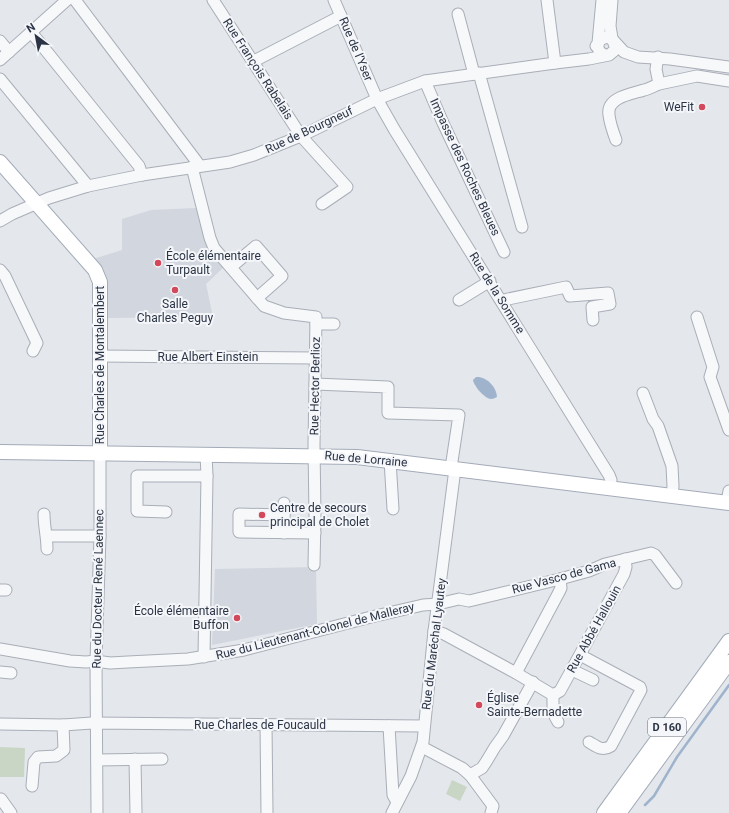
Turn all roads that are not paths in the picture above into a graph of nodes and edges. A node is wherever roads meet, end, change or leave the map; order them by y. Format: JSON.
{"nodes":[{"id":1,"x":66,"y":0,"type":"edge"},
{"id":2,"x":75,"y":0,"type":"edge"},
{"id":3,"x":215,"y":0,"type":"edge"},
{"id":4,"x":335,"y":0,"type":"edge"},
{"id":5,"x":547,"y":0,"type":"edge"},
{"id":6,"x":602,"y":0,"type":"edge"},
{"id":7,"x":612,"y":0,"type":"edge"},
{"id":8,"x":458,"y":14,"type":"dead end"},
{"id":9,"x":341,"y":16,"type":"junction"},
{"id":10,"x":31,"y":32,"type":"junction"},
{"id":11,"x":0,"y":41,"type":"edge"},
{"id":12,"x":614,"y":42,"type":"junction"},
{"id":13,"x":598,"y":43,"type":"junction"},
{"id":14,"x":9,"y":52,"type":"junction"},
{"id":15,"x":607,"y":55,"type":"junction"},
{"id":16,"x":638,"y":57,"type":"junction"},
{"id":17,"x":658,"y":58,"type":"junction"},
{"id":18,"x":0,"y":60,"type":"edge"},
{"id":19,"x":581,"y":60,"type":"junction"},
{"id":20,"x":254,"y":61,"type":"junction"},
{"id":21,"x":555,"y":63,"type":"junction"},
{"id":22,"x":729,"y":67,"type":"edge"},
{"id":23,"x":476,"y":74,"type":"junction"},
{"id":24,"x":0,"y":79,"type":"edge"},
{"id":25,"x":425,"y":81,"type":"junction"},
{"id":26,"x":729,"y":81,"type":"edge"},
{"id":27,"x":659,"y":84,"type":"junction"},
{"id":28,"x":377,"y":99,"type":"junction"},
{"id":29,"x":301,"y":136,"type":"junction"},
{"id":30,"x":616,"y":140,"type":"dead end"},
{"id":31,"x":0,"y":162,"type":"edge"},
{"id":32,"x":196,"y":167,"type":"junction"},
{"id":33,"x":142,"y":174,"type":"junction"},
{"id":34,"x":88,"y":186,"type":"junction"},
{"id":35,"x":37,"y":204,"type":"junction"},
{"id":36,"x":322,"y":204,"type":"dead end"},
{"id":37,"x":0,"y":221,"type":"edge"},
{"id":38,"x":522,"y":227,"type":"dead end"},
{"id":39,"x":504,"y":252,"type":"dead end"},
{"id":40,"x":231,"y":267,"type":"junction"},
{"id":41,"x":0,"y":270,"type":"edge"},
{"id":42,"x":490,"y":281,"type":"junction"},
{"id":43,"x":257,"y":298,"type":"junction"},
{"id":44,"x":459,"y":300,"type":"dead end"},
{"id":45,"x":502,"y":301,"type":"junction"},
{"id":46,"x":697,"y":316,"type":"dead end"},
{"id":47,"x":316,"y":320,"type":"junction"},
{"id":48,"x":593,"y":320,"type":"dead end"},
{"id":49,"x":334,"y":324,"type":"dead end"},
{"id":50,"x":33,"y":350,"type":"dead end"},
{"id":51,"x":100,"y":356,"type":"junction"},
{"id":52,"x":315,"y":358,"type":"junction"},
{"id":53,"x":315,"y":384,"type":"junction"},
{"id":54,"x":643,"y":393,"type":"dead end"},
{"id":55,"x":729,"y":430,"type":"edge"},
{"id":56,"x":0,"y":452,"type":"edge"},
{"id":57,"x":100,"y":454,"type":"junction"},
{"id":58,"x":206,"y":454,"type":"junction"},
{"id":59,"x":315,"y":456,"type":"junction"},
{"id":60,"x":390,"y":460,"type":"junction"},
{"id":61,"x":453,"y":468,"type":"junction"},
{"id":62,"x":206,"y":476,"type":"junction"},
{"id":63,"x":610,"y":488,"type":"junction"},
{"id":64,"x":672,"y":496,"type":"junction"},
{"id":65,"x":728,"y":499,"type":"edge"},
{"id":66,"x":284,"y":503,"type":"dead end"},
{"id":67,"x":393,"y":509,"type":"dead end"},
{"id":68,"x":166,"y":512,"type":"dead end"},
{"id":69,"x":44,"y":514,"type":"dead end"},
{"id":70,"x":284,"y":515,"type":"junction"},
{"id":71,"x":284,"y":533,"type":"junction"},
{"id":72,"x":314,"y":533,"type":"junction"},
{"id":73,"x":47,"y":536,"type":"junction"},
{"id":74,"x":100,"y":536,"type":"junction"},
{"id":75,"x":47,"y":549,"type":"dead end"},
{"id":76,"x":625,"y":559,"type":"junction"},
{"id":77,"x":314,"y":565,"type":"dead end"},
{"id":78,"x":560,"y":580,"type":"junction"},
{"id":79,"x":676,"y":583,"type":"dead end"},
{"id":80,"x":438,"y":604,"type":"junction"},
{"id":81,"x":434,"y":631,"type":"junction"},
{"id":82,"x":729,"y":641,"type":"edge"},
{"id":83,"x":0,"y":649,"type":"edge"},
{"id":84,"x":580,"y":655,"type":"junction"},
{"id":85,"x":204,"y":657,"type":"junction"},
{"id":86,"x":96,"y":661,"type":"junction"},
{"id":87,"x":729,"y":662,"type":"edge"},
{"id":88,"x":572,"y":670,"type":"junction"},
{"id":89,"x":516,"y":673,"type":"junction"},
{"id":90,"x":593,"y":680,"type":"dead end"},
{"id":91,"x":533,"y":682,"type":"junction"},
{"id":92,"x":553,"y":694,"type":"junction"},
{"id":93,"x":558,"y":722,"type":"dead end"},
{"id":94,"x":0,"y":724,"type":"edge"},
{"id":95,"x":97,"y":724,"type":"junction"},
{"id":96,"x":63,"y":725,"type":"junction"},
{"id":97,"x":266,"y":725,"type":"junction"},
{"id":98,"x":389,"y":726,"type":"junction"},
{"id":99,"x":424,"y":726,"type":"junction"},
{"id":100,"x":589,"y":742,"type":"dead end"},
{"id":101,"x":422,"y":747,"type":"junction"},
{"id":102,"x":134,"y":759,"type":"junction"},
{"id":103,"x":162,"y":759,"type":"dead end"},
{"id":104,"x":97,"y":760,"type":"junction"},
{"id":105,"x":470,"y":775,"type":"junction"},
{"id":106,"x":32,"y":786,"type":"dead end"},
{"id":107,"x":1,"y":799,"type":"dead end"},
{"id":108,"x":397,"y":802,"type":"junction"},
{"id":109,"x":11,"y":813,"type":"edge"},
{"id":110,"x":97,"y":813,"type":"edge"},
{"id":111,"x":136,"y":813,"type":"edge"},
{"id":112,"x":267,"y":813,"type":"edge"},
{"id":113,"x":392,"y":813,"type":"edge"},
{"id":114,"x":491,"y":813,"type":"edge"},
{"id":115,"x":604,"y":813,"type":"edge"},
{"id":116,"x":619,"y":813,"type":"edge"}],
"edges":[{"from":1,"to":10,"type":"street"},
{"from":2,"to":32,"type":"street"},
{"from":3,"to":20,"type":"street","name":"Rue François Rabelais"},
{"from":4,"to":9,"type":"street","name":"Rue de l’Yser"},
{"from":5,"to":21,"type":"street"},
{"from":6,"to":13,"type":"street"},
{"from":7,"to":12,"type":"street"},
{"from":8,"to":23,"type":"street"},
{"from":9,"to":20,"type":"street"},
{"from":9,"to":28,"type":"street","name":"Rue de l’Yser"},
{"from":10,"to":14,"type":"street"},
{"from":10,"to":33,"type":"street"},
{"from":11,"to":14,"type":"street"},
{"from":12,"to":13,"type":"street"},
{"from":12,"to":15,"type":"street"},
{"from":12,"to":16,"type":"street","name":"Rue de Bourgneuf"},
{"from":13,"to":15,"type":"street"},
{"from":13,"to":19,"type":"street"},
{"from":14,"to":18,"type":"street"},
{"from":15,"to":16,"type":"street","name":"Rue de Bourgneuf"},
{"from":15,"to":19,"type":"street","name":"Rue de Bourgneuf"},
{"from":16,"to":17,"type":"street","name":"Rue de Bourgneuf"},
{"from":17,"to":22,"type":"street","name":"Rue de Bourgneuf"},
{"from":17,"to":27,"type":"street"},
{"from":19,"to":21,"type":"street","name":"Rue de Bourgneuf"},
{"from":20,"to":29,"type":"street","name":"Rue François Rabelais"},
{"from":21,"to":23,"type":"street","name":"Rue de Bourgneuf"},
{"from":23,"to":25,"type":"street","name":"Rue de Bourgneuf"},
{"from":23,"to":38,"type":"street"},
{"from":24,"to":34,"type":"street"},
{"from":25,"to":28,"type":"street","name":"Rue de Bourgneuf"},
{"from":25,"to":39,"type":"street","name":"Impasse des Roches Bleues"},
{"from":26,"to":27,"type":"street"},
{"from":27,"to":30,"type":"street"},
{"from":28,"to":29,"type":"street","name":"Rue de Bourgneuf"},
{"from":28,"to":42,"type":"street","name":"Rue de la Somme"},
{"from":29,"to":32,"type":"street","name":"Rue de Bourgneuf"},
{"from":29,"to":36,"type":"street","name":"Rue François Rabelais"},
{"from":31,"to":35,"type":"main road","name":"Rue Charles de Montalembert"},
{"from":32,"to":33,"type":"street","name":"Rue de Bourgneuf"},
{"from":32,"to":40,"type":"street"},
{"from":33,"to":34,"type":"street","name":"Rue de Bourgneuf"},
{"from":34,"to":35,"type":"street","name":"Rue de Bourgneuf"},
{"from":35,"to":37,"type":"street","name":"Rue de Bourgneuf"},
{"from":35,"to":51,"type":"main road","name":"Rue Charles de Montalembert"},
{"from":40,"to":43,"type":"street"},
{"from":40,"to":43,"type":"street"},
{"from":41,"to":50,"type":"street"},
{"from":42,"to":44,"type":"street"},
{"from":42,"to":45,"type":"street","name":"Rue de la Somme"},
{"from":43,"to":47,"type":"street"},
{"from":45,"to":48,"type":"street"},
{"from":45,"to":63,"type":"street","name":"Rue de la Somme"},
{"from":46,"to":55,"type":"street"},
{"from":47,"to":49,"type":"street"},
{"from":47,"to":52,"type":"street","name":"Rue Hector Berlioz"},
{"from":51,"to":52,"type":"street","name":"Rue Albert Einstein"},
{"from":51,"to":57,"type":"main road","name":"Rue Charles de Montalembert"},
{"from":52,"to":53,"type":"street","name":"Rue Hector Berlioz"},
{"from":53,"to":59,"type":"street","name":"Rue Hector Berlioz"},
{"from":53,"to":61,"type":"street","name":"Rue du Maréchal Lyautey"},
{"from":54,"to":64,"type":"street"},
{"from":56,"to":57,"type":"main road","name":"Rue de Lorraine"},
{"from":57,"to":58,"type":"main road","name":"Rue de Lorraine"},
{"from":57,"to":74,"type":"street","name":"Rue du Docteur René Laennec"},
{"from":58,"to":59,"type":"main road","name":"Rue de Lorraine"},
{"from":58,"to":62,"type":"street"},
{"from":59,"to":60,"type":"main road","name":"Rue de Lorraine"},
{"from":59,"to":72,"type":"street","name":"Rue Hector Berlioz"},
{"from":60,"to":61,"type":"main road","name":"Rue de Lorraine"},
{"from":60,"to":67,"type":"street"},
{"from":61,"to":63,"type":"main road","name":"Rue de Lorraine"},
{"from":61,"to":80,"type":"street","name":"Rue du Maréchal Lyautey"},
{"from":62,"to":68,"type":"street"},
{"from":62,"to":85,"type":"street"},
{"from":63,"to":64,"type":"main road","name":"Rue de Lorraine"},
{"from":64,"to":65,"type":"main road","name":"Rue de Lorraine"},
{"from":66,"to":70,"type":"street"},
{"from":69,"to":73,"type":"street"},
{"from":70,"to":71,"type":"street"},
{"from":70,"to":71,"type":"street"},
{"from":71,"to":72,"type":"street"},
{"from":72,"to":77,"type":"street","name":"Rue Hector Berlioz"},
{"from":73,"to":74,"type":"street"},
{"from":73,"to":75,"type":"street"},
{"from":74,"to":86,"type":"street","name":"Rue du Docteur René Laennec"},
{"from":76,"to":78,"type":"street","name":"Rue Vasco de Gama"},
{"from":76,"to":79,"type":"street","name":"Rue Vasco de Gama"},
{"from":76,"to":84,"type":"street","name":"Rue Abbé Hallouin"},
{"from":78,"to":80,"type":"street","name":"Rue Vasco de Gama"},
{"from":78,"to":89,"type":"street"},
{"from":80,"to":81,"type":"street","name":"Rue du Maréchal Lyautey"},
{"from":80,"to":85,"type":"street","name":"Rue du Lieutenant-Colonel de Malleray"},
{"from":81,"to":89,"type":"street"},
{"from":81,"to":99,"type":"street","name":"Rue du Maréchal Lyautey"},
{"from":82,"to":115,"type":"main road","number":"D 160"},
{"from":83,"to":86,"type":"street","name":"Rue du Lieutenant-Colonel de Malleray"},
{"from":84,"to":88,"type":"street","name":"Rue Abbé Hallouin"},
{"from":84,"to":100,"type":"street"},
{"from":85,"to":86,"type":"street","name":"Rue du Lieutenant-Colonel de Malleray"},
{"from":86,"to":95,"type":"street","name":"Rue du Docteur René Laennec"},
{"from":87,"to":116,"type":"main road","number":"D 160"},
{"from":88,"to":90,"type":"street"},
{"from":88,"to":92,"type":"street","name":"Rue Abbé Hallouin"},
{"from":89,"to":91,"type":"street"},
{"from":91,"to":92,"type":"street"},
{"from":91,"to":105,"type":"street"},
{"from":92,"to":93,"type":"street"},
{"from":94,"to":96,"type":"street"},
{"from":95,"to":96,"type":"street"},
{"from":95,"to":97,"type":"street","name":"Rue Charles de Foucauld"},
{"from":95,"to":104,"type":"street","name":"Rue du Docteur René Laennec"},
{"from":96,"to":106,"type":"street"},
{"from":97,"to":98,"type":"street","name":"Rue Charles de Foucauld"},
{"from":97,"to":112,"type":"street"},
{"from":98,"to":99,"type":"street","name":"Rue Charles de Foucauld"},
{"from":98,"to":108,"type":"street"},
{"from":99,"to":101,"type":"street","name":"Rue du Maréchal Lyautey"},
{"from":101,"to":105,"type":"street"},
{"from":101,"to":108,"type":"street","name":"Rue du Maréchal Lyautey"},
{"from":102,"to":103,"type":"street"},
{"from":102,"to":104,"type":"street"},
{"from":102,"to":111,"type":"street"},
{"from":104,"to":110,"type":"street","name":"Rue du Docteur René Laennec"},
{"from":105,"to":114,"type":"street"},
{"from":107,"to":109,"type":"street"},
{"from":108,"to":113,"type":"street","name":"Rue du Maréchal Lyautey"}]}
